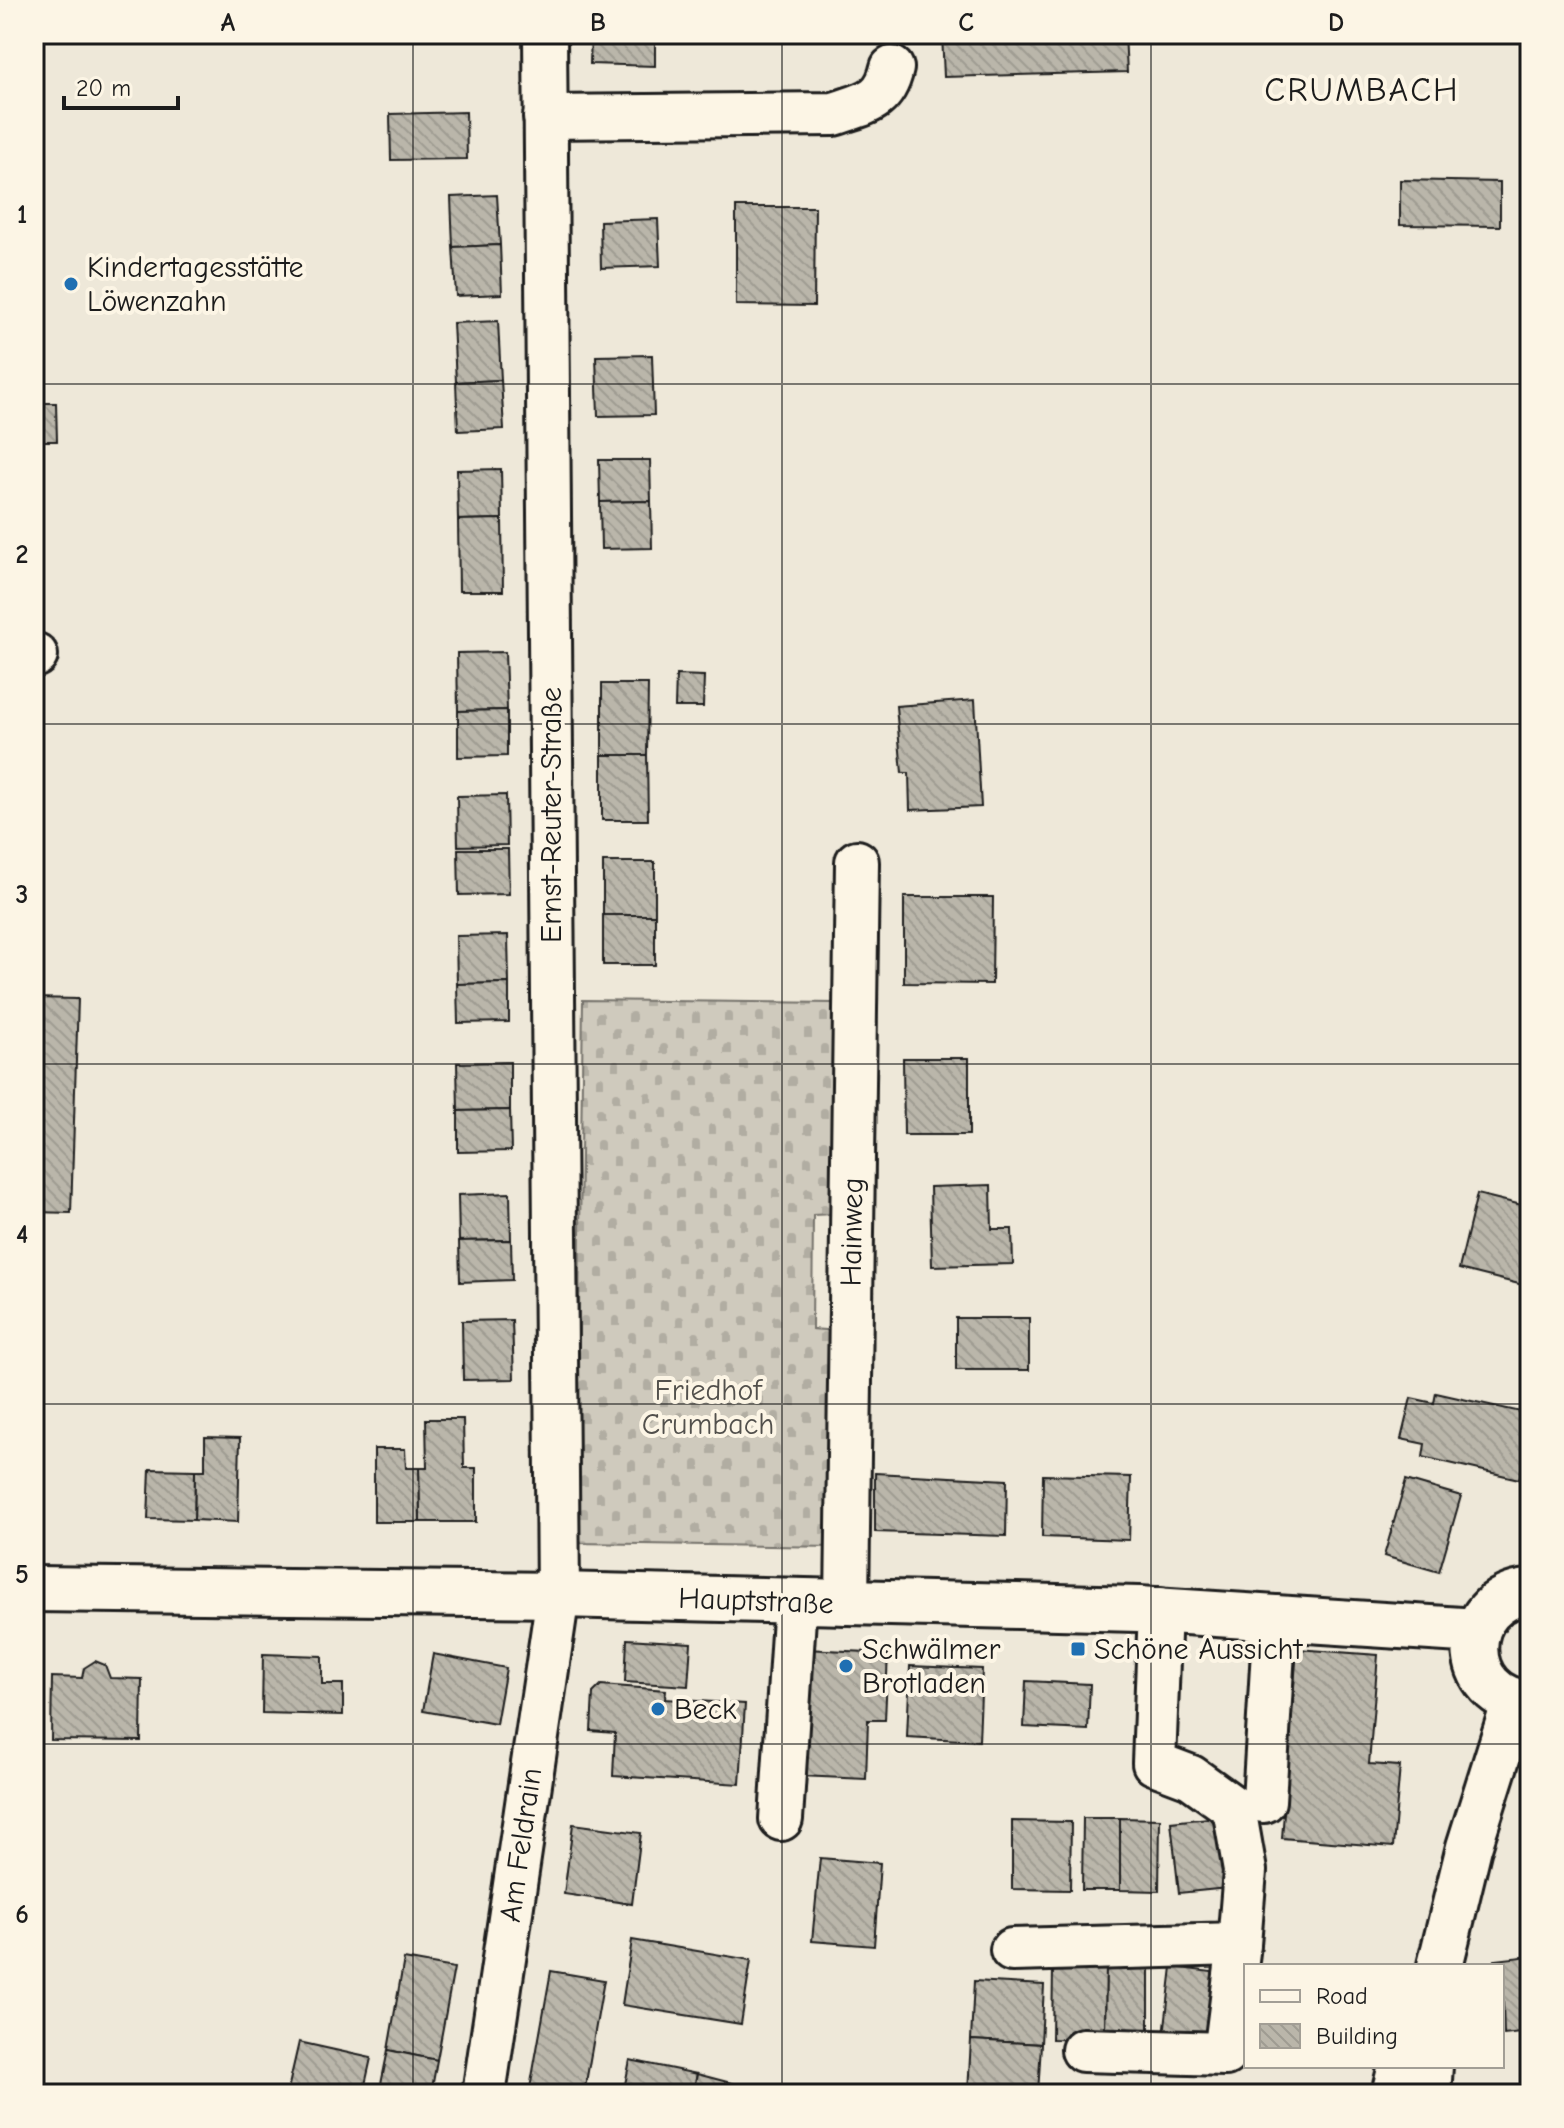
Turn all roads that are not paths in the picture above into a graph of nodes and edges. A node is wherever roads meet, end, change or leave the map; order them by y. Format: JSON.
{"nodes":[{"id":1,"x":545,"y":34,"type":"edge"},
{"id":2,"x":892,"y":68,"type":"dead end"},
{"id":3,"x":545,"y":117,"type":"junction"},
{"id":4,"x":857,"y":862,"type":"dead end"},
{"id":5,"x":34,"y":1589,"type":"edge"},
{"id":6,"x":1530,"y":1592,"type":"edge"},
{"id":7,"x":558,"y":1595,"type":"junction"},
{"id":8,"x":795,"y":1602,"type":"junction"},
{"id":9,"x":847,"y":1603,"type":"junction"},
{"id":10,"x":1160,"y":1609,"type":"junction"},
{"id":11,"x":1275,"y":1617,"type":"junction"},
{"id":12,"x":1477,"y":1631,"type":"junction"},
{"id":13,"x":1522,"y":1702,"type":"edge"},
{"id":14,"x":1264,"y":1801,"type":"dead end"},
{"id":15,"x":781,"y":1819,"type":"dead end"},
{"id":16,"x":1239,"y":1944,"type":"junction"},
{"id":17,"x":1012,"y":1950,"type":"dead end"},
{"id":18,"x":1440,"y":1964,"type":"edge"},
{"id":19,"x":1083,"y":2050,"type":"dead end"},
{"id":20,"x":1400,"y":2068,"type":"edge"},
{"id":21,"x":1430,"y":2068,"type":"edge"},
{"id":22,"x":484,"y":2094,"type":"edge"},
{"id":23,"x":1393,"y":2094,"type":"edge"},
{"id":24,"x":1428,"y":2094,"type":"edge"}],
"edges":[{"from":1,"to":3,"type":"street","name":"Ernst-Reuter-Straße"},
{"from":2,"to":3,"type":"street"},
{"from":3,"to":7,"type":"street","name":"Ernst-Reuter-Straße"},
{"from":4,"to":9,"type":"street","name":"Hainweg"},
{"from":5,"to":7,"type":"main road","name":"Hauptstraße"},
{"from":6,"to":12,"type":"main road"},
{"from":7,"to":8,"type":"main road","name":"Hauptstraße"},
{"from":7,"to":22,"type":"street","name":"Am Feldrain"},
{"from":8,"to":9,"type":"main road","name":"Hauptstraße"},
{"from":8,"to":15,"type":"street"},
{"from":9,"to":10,"type":"main road","name":"Hauptstraße"},
{"from":10,"to":11,"type":"main road","name":"Hauptstraße"},
{"from":10,"to":16,"type":"street"},
{"from":11,"to":12,"type":"main road","name":"Hauptstraße"},
{"from":11,"to":14,"type":"street"},
{"from":12,"to":13,"type":"main road"},
{"from":13,"to":18,"type":"main road"},
{"from":16,"to":17,"type":"street"},
{"from":16,"to":19,"type":"street"},
{"from":20,"to":23,"type":"street"},
{"from":21,"to":24,"type":"main road"}]}
